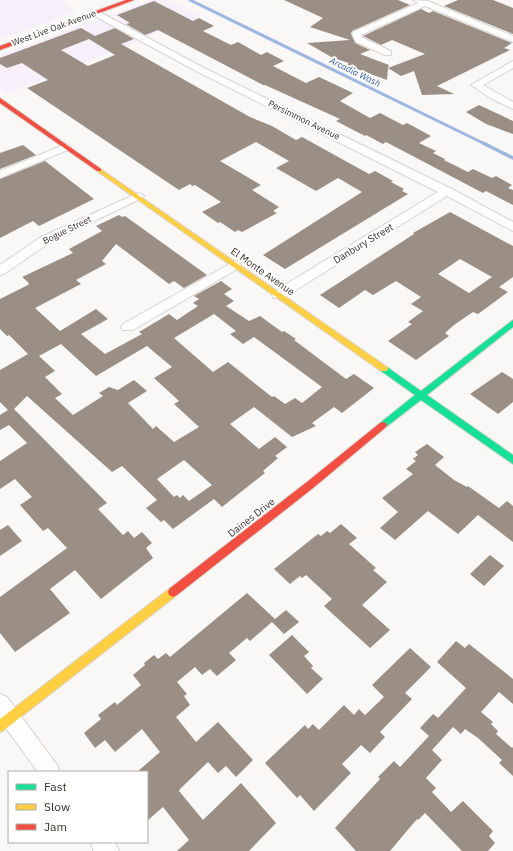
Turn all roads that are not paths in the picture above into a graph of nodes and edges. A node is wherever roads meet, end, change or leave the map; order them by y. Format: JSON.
{"nodes":[{"id":1,"x":131,"y":0,"type":"edge"},
{"id":2,"x":421,"y":2,"type":"edge"},
{"id":3,"x":96,"y":13,"type":"junction"},
{"id":4,"x":513,"y":39,"type":"edge"},
{"id":5,"x":0,"y":48,"type":"edge"},
{"id":6,"x":388,"y":53,"type":"dead end"},
{"id":7,"x":513,"y":64,"type":"edge"},
{"id":8,"x":0,"y":100,"type":"edge"},
{"id":9,"x":513,"y":106,"type":"edge"},
{"id":10,"x":66,"y":147,"type":"junction"},
{"id":11,"x":0,"y":175,"type":"edge"},
{"id":12,"x":448,"y":191,"type":"junction"},
{"id":13,"x":138,"y":196,"type":"junction"},
{"id":14,"x":513,"y":227,"type":"edge"},
{"id":15,"x":235,"y":265,"type":"junction"},
{"id":16,"x":0,"y":271,"type":"edge"},
{"id":17,"x":278,"y":295,"type":"junction"},
{"id":18,"x":513,"y":322,"type":"edge"},
{"id":19,"x":128,"y":327,"type":"dead end"},
{"id":20,"x":420,"y":394,"type":"junction"},
{"id":21,"x":513,"y":460,"type":"edge"},
{"id":22,"x":3,"y":716,"type":"edge"},
{"id":23,"x":49,"y":771,"type":"edge"},
{"id":24,"x":102,"y":843,"type":"edge"},
{"id":25,"x":108,"y":851,"type":"edge"}],
"edges":[{"from":1,"to":3,"type":"street","name":"West Live Oak Avenue"},
{"from":2,"to":4,"type":"street"},
{"from":2,"to":6,"type":"street"},
{"from":3,"to":5,"type":"street","name":"West Live Oak Avenue"},
{"from":3,"to":12,"type":"street","name":"Persimmon Avenue"},
{"from":7,"to":9,"type":"street"},
{"from":8,"to":10,"type":"street","name":"El Monte Avenue"},
{"from":10,"to":11,"type":"street"},
{"from":10,"to":13,"type":"street","name":"El Monte Avenue"},
{"from":12,"to":14,"type":"street","name":"Persimmon Avenue"},
{"from":12,"to":17,"type":"street","name":"Danbury Street"},
{"from":13,"to":15,"type":"street","name":"El Monte Avenue"},
{"from":13,"to":16,"type":"street","name":"Bogue Street"},
{"from":15,"to":17,"type":"street","name":"El Monte Avenue"},
{"from":15,"to":19,"type":"street"},
{"from":17,"to":20,"type":"street","name":"El Monte Avenue"},
{"from":18,"to":20,"type":"street","name":"Daines Drive"},
{"from":20,"to":21,"type":"street","name":"El Monte Avenue"},
{"from":20,"to":22,"type":"street","name":"Daines Drive"},
{"from":22,"to":23,"type":"street"},
{"from":24,"to":25,"type":"street"}]}
